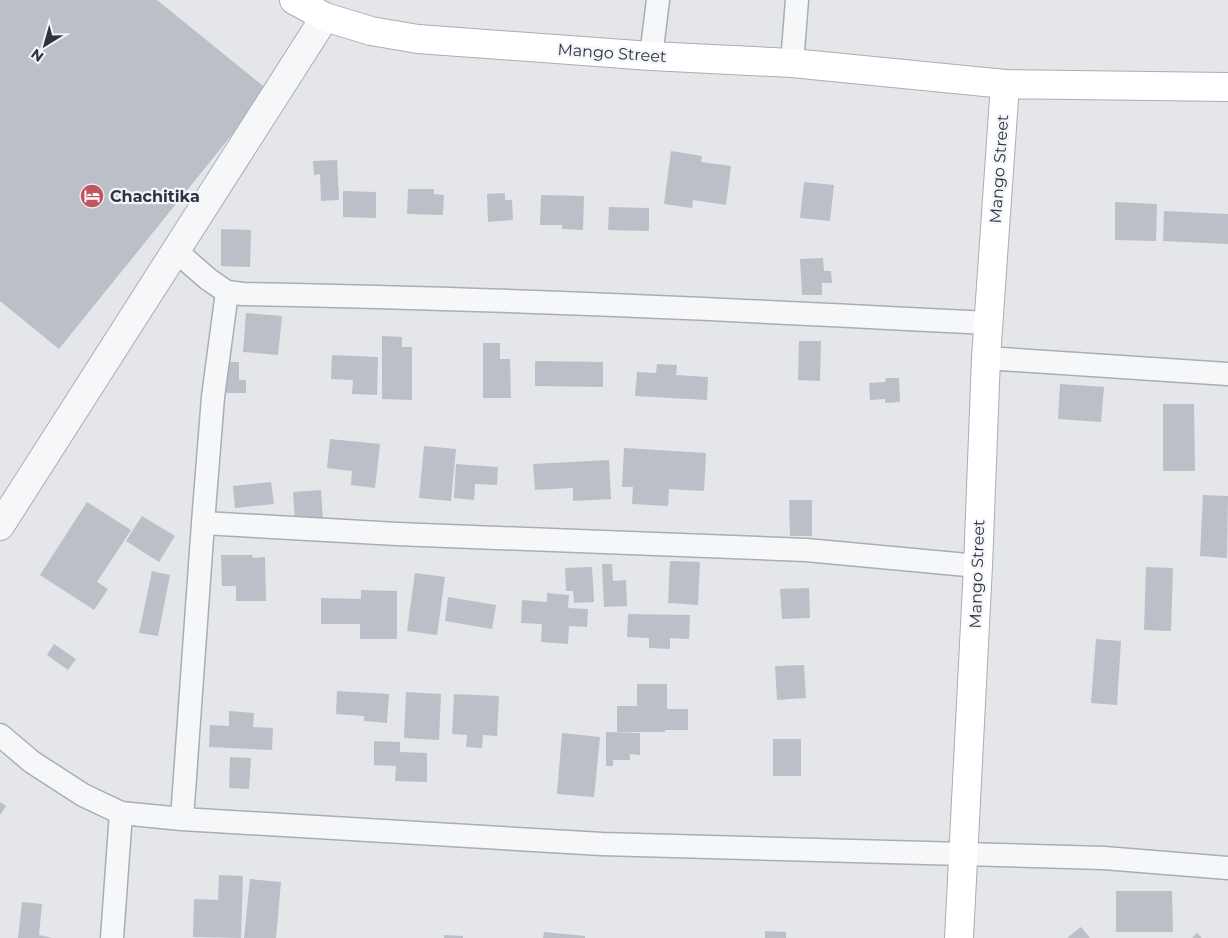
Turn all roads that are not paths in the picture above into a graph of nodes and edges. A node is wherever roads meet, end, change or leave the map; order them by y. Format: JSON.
{"nodes":[{"id":1,"x":294,"y":0,"type":"edge"},
{"id":2,"x":658,"y":0,"type":"edge"},
{"id":3,"x":796,"y":0,"type":"edge"},
{"id":4,"x":325,"y":17,"type":"junction"},
{"id":5,"x":651,"y":56,"type":"junction"},
{"id":6,"x":792,"y":64,"type":"junction"},
{"id":7,"x":1005,"y":84,"type":"junction"},
{"id":8,"x":1228,"y":87,"type":"edge"},
{"id":9,"x":176,"y":251,"type":"junction"},
{"id":10,"x":227,"y":292,"type":"junction"},
{"id":11,"x":989,"y":323,"type":"junction"},
{"id":12,"x":986,"y":358,"type":"junction"},
{"id":13,"x":1228,"y":374,"type":"edge"},
{"id":14,"x":203,"y":523,"type":"junction"},
{"id":15,"x":0,"y":526,"type":"edge"},
{"id":16,"x":978,"y":566,"type":"junction"},
{"id":17,"x":0,"y":735,"type":"edge"},
{"id":18,"x":122,"y":813,"type":"junction"},
{"id":19,"x":182,"y":819,"type":"junction"},
{"id":20,"x":964,"y":854,"type":"junction"},
{"id":21,"x":1228,"y":868,"type":"edge"},
{"id":22,"x":112,"y":938,"type":"edge"},
{"id":23,"x":959,"y":938,"type":"edge"}],
"edges":[{"from":1,"to":4,"type":"main road","name":"Mango Street"},
{"from":2,"to":5,"type":"street"},
{"from":3,"to":6,"type":"street"},
{"from":4,"to":5,"type":"main road","name":"Mango Street"},
{"from":4,"to":9,"type":"street"},
{"from":5,"to":6,"type":"main road","name":"Mango Street"},
{"from":6,"to":7,"type":"main road","name":"Mango Street"},
{"from":7,"to":8,"type":"main road"},
{"from":7,"to":11,"type":"main road","name":"Mango Street"},
{"from":9,"to":10,"type":"street"},
{"from":9,"to":15,"type":"street"},
{"from":10,"to":11,"type":"street"},
{"from":10,"to":14,"type":"street"},
{"from":11,"to":12,"type":"main road","name":"Mango Street"},
{"from":12,"to":13,"type":"street"},
{"from":12,"to":16,"type":"main road","name":"Mango Street"},
{"from":14,"to":16,"type":"street"},
{"from":14,"to":19,"type":"street"},
{"from":16,"to":20,"type":"main road","name":"Mango Street"},
{"from":17,"to":18,"type":"street"},
{"from":18,"to":19,"type":"street"},
{"from":18,"to":22,"type":"street"},
{"from":19,"to":20,"type":"street"},
{"from":20,"to":21,"type":"street"},
{"from":20,"to":23,"type":"main road","name":"Mango Street"}]}
